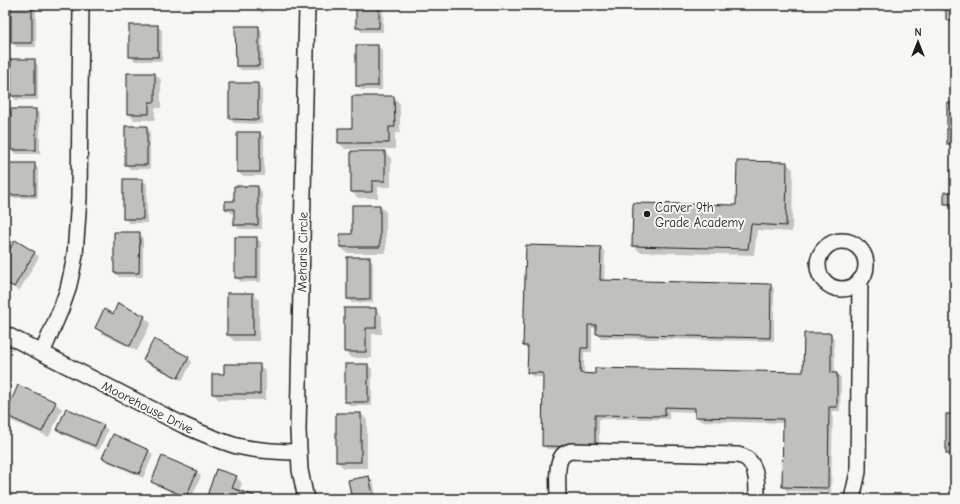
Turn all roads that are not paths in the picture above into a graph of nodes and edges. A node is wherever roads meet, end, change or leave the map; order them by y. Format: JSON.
{"nodes":[{"id":1,"x":81,"y":5,"type":"edge"},
{"id":2,"x":307,"y":5,"type":"edge"},
{"id":3,"x":860,"y":280,"type":"dead end"},
{"id":4,"x":5,"y":334,"type":"edge"},
{"id":5,"x":42,"y":353,"type":"junction"},
{"id":6,"x":299,"y":452,"type":"junction"},
{"id":7,"x":306,"y":499,"type":"edge"},
{"id":8,"x":558,"y":499,"type":"edge"},
{"id":9,"x":757,"y":499,"type":"edge"},
{"id":10,"x":852,"y":499,"type":"edge"}],
"edges":[{"from":1,"to":5,"type":"street"},
{"from":2,"to":6,"type":"street","name":"Meharis Circle"},
{"from":3,"to":10,"type":"street"},
{"from":4,"to":5,"type":"street","name":"Moorehouse Drive"},
{"from":5,"to":6,"type":"street","name":"Moorehouse Drive"},
{"from":6,"to":7,"type":"street","name":"Meharis Circle"},
{"from":8,"to":9,"type":"street"}]}
